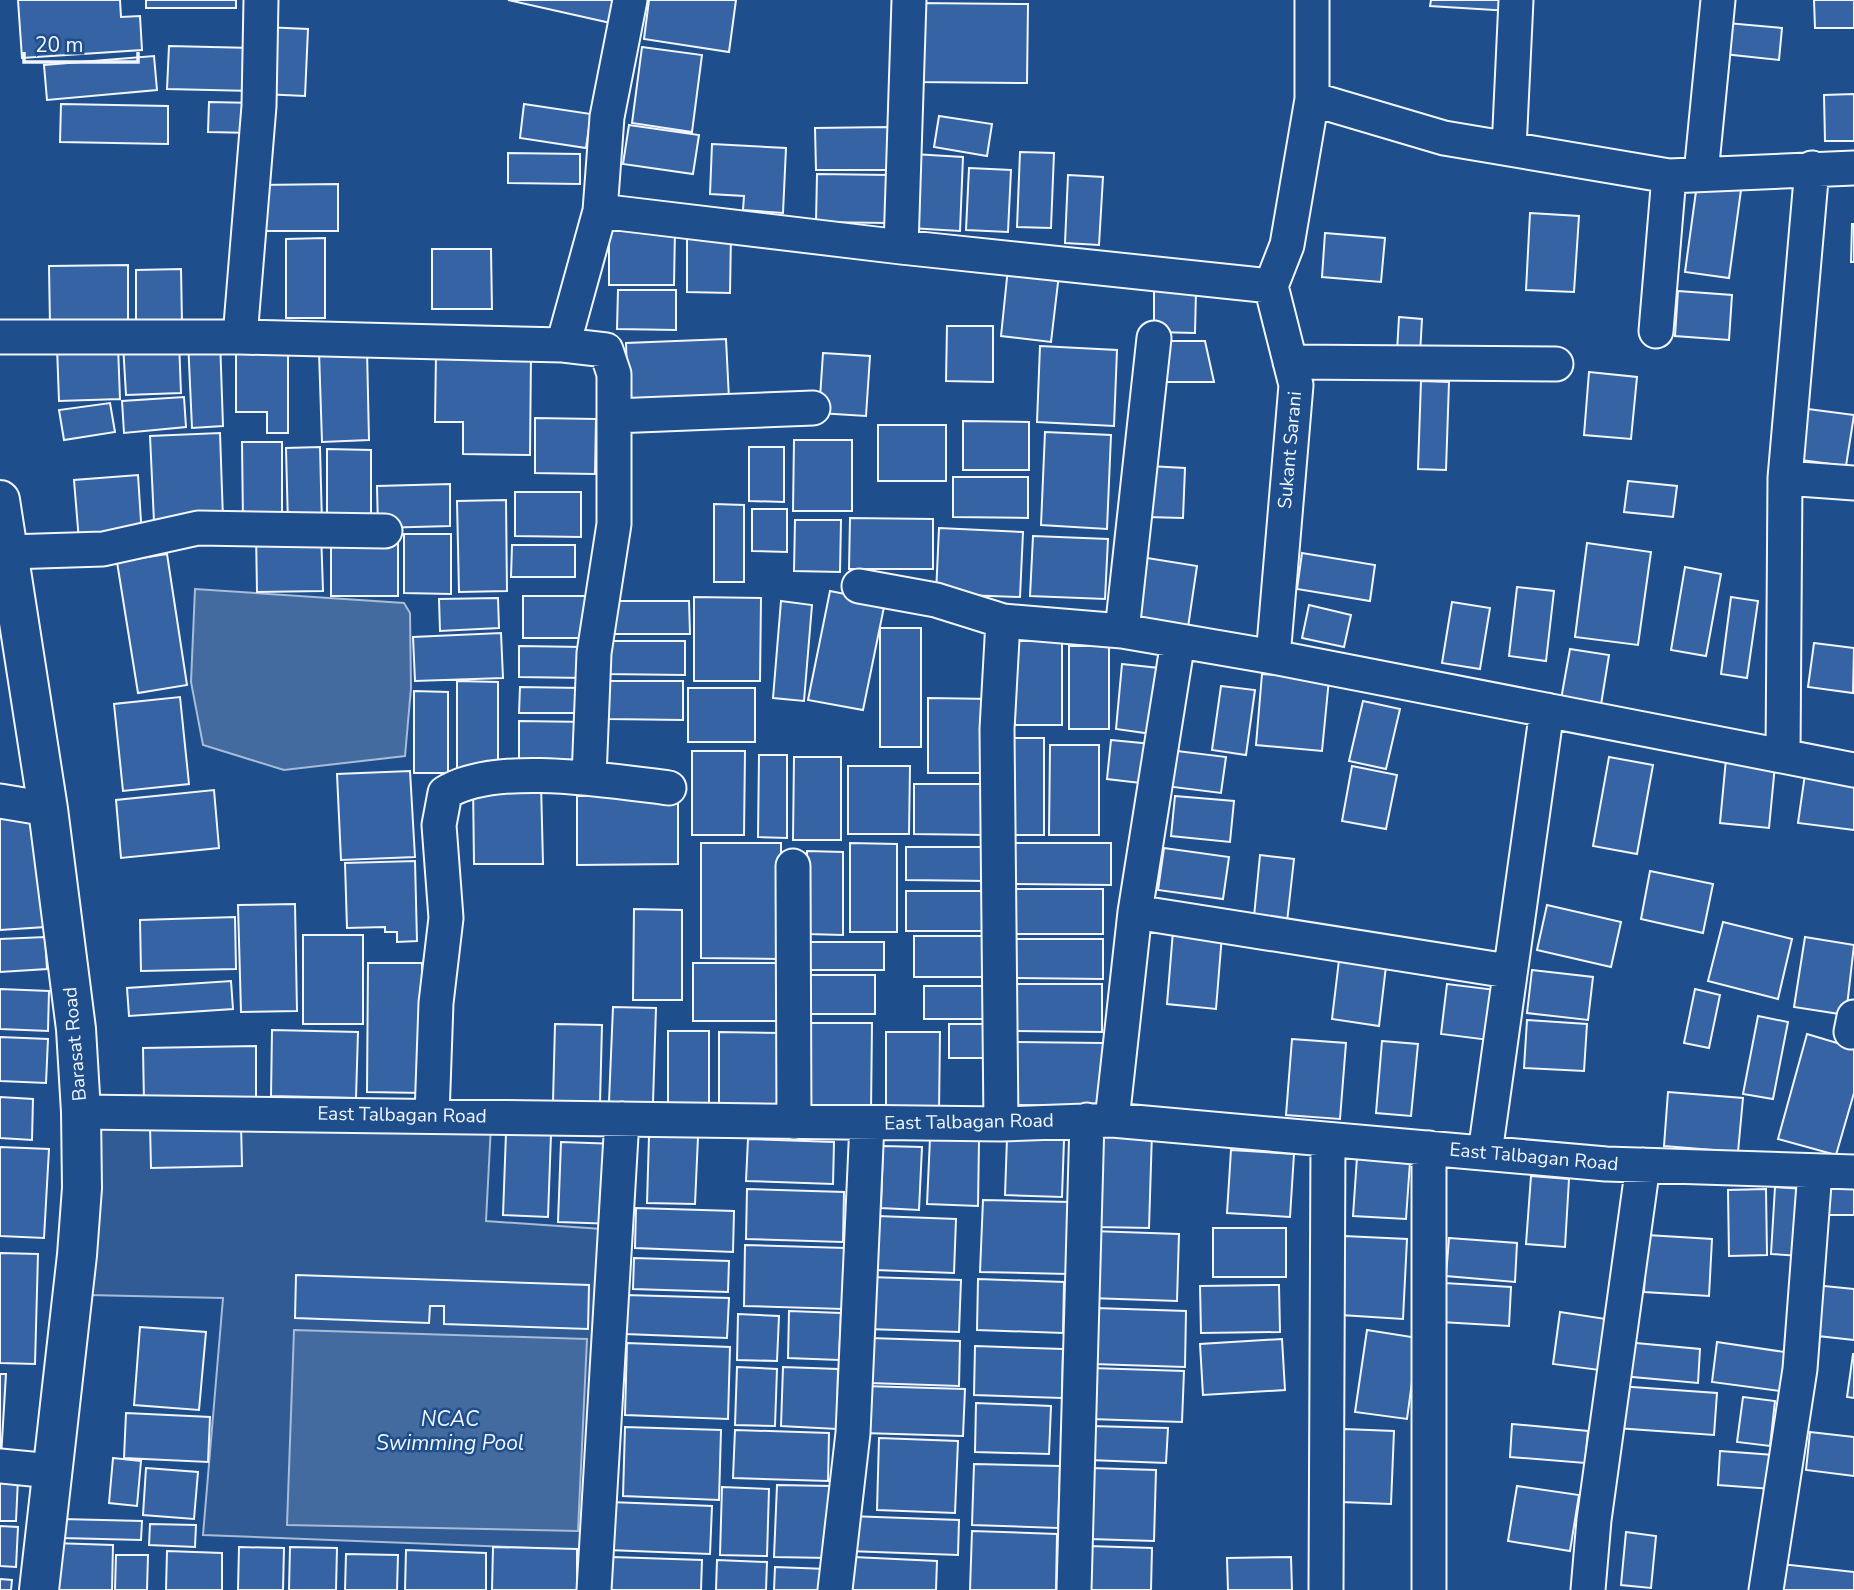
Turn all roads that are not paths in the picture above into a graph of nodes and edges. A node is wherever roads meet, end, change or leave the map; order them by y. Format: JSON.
{"nodes":[{"id":1,"x":261,"y":0,"type":"edge"},
{"id":2,"x":630,"y":0,"type":"edge"},
{"id":3,"x":909,"y":0,"type":"edge"},
{"id":4,"x":1312,"y":0,"type":"edge"},
{"id":5,"x":1516,"y":0,"type":"edge"},
{"id":6,"x":1718,"y":0,"type":"edge"},
{"id":7,"x":1312,"y":99,"type":"junction"},
{"id":8,"x":1509,"y":149,"type":"junction"},
{"id":9,"x":1854,"y":167,"type":"edge"},
{"id":10,"x":1812,"y":168,"type":"junction"},
{"id":11,"x":1701,"y":174,"type":"junction"},
{"id":12,"x":1669,"y":176,"type":"junction"},
{"id":13,"x":600,"y":211,"type":"junction"},
{"id":14,"x":901,"y":247,"type":"junction"},
{"id":15,"x":1271,"y":286,"type":"junction"},
{"id":16,"x":1656,"y":331,"type":"dead end"},
{"id":17,"x":0,"y":337,"type":"edge"},
{"id":18,"x":240,"y":337,"type":"junction"},
{"id":19,"x":1154,"y":338,"type":"dead end"},
{"id":20,"x":563,"y":345,"type":"junction"},
{"id":21,"x":1290,"y":362,"type":"junction"},
{"id":22,"x":1556,"y":364,"type":"dead end"},
{"id":23,"x":813,"y":408,"type":"dead end"},
{"id":24,"x":614,"y":416,"type":"junction"},
{"id":25,"x":1785,"y":478,"type":"junction"},
{"id":26,"x":1854,"y":483,"type":"edge"},
{"id":27,"x":0,"y":500,"type":"edge"},
{"id":28,"x":385,"y":531,"type":"dead end"},
{"id":29,"x":8,"y":552,"type":"junction"},
{"id":30,"x":859,"y":586,"type":"dead end"},
{"id":31,"x":1003,"y":621,"type":"junction"},
{"id":32,"x":1122,"y":631,"type":"junction"},
{"id":33,"x":1178,"y":641,"type":"junction"},
{"id":34,"x":1273,"y":657,"type":"junction"},
{"id":35,"x":1547,"y":710,"type":"junction"},
{"id":36,"x":1783,"y":756,"type":"junction"},
{"id":37,"x":1854,"y":770,"type":"edge"},
{"id":38,"x":589,"y":778,"type":"junction"},
{"id":39,"x":669,"y":788,"type":"dead end"},
{"id":40,"x":0,"y":801,"type":"edge"},
{"id":41,"x":48,"y":809,"type":"junction"},
{"id":42,"x":793,"y":866,"type":"dead end"},
{"id":43,"x":1135,"y":912,"type":"junction"},
{"id":44,"x":1508,"y":971,"type":"junction"},
{"id":45,"x":81,"y":1112,"type":"junction"},
{"id":46,"x":432,"y":1116,"type":"junction"},
{"id":47,"x":622,"y":1119,"type":"junction"},
{"id":48,"x":1100,"y":1120,"type":"junction"},
{"id":49,"x":794,"y":1122,"type":"junction"},
{"id":50,"x":866,"y":1123,"type":"junction"},
{"id":51,"x":1001,"y":1124,"type":"junction"},
{"id":52,"x":1328,"y":1140,"type":"junction"},
{"id":53,"x":1429,"y":1148,"type":"junction"},
{"id":54,"x":1485,"y":1153,"type":"junction"},
{"id":55,"x":1643,"y":1165,"type":"junction"},
{"id":56,"x":1815,"y":1171,"type":"junction"},
{"id":57,"x":1854,"y":1172,"type":"edge"},
{"id":58,"x":0,"y":1466,"type":"edge"},
{"id":59,"x":52,"y":1471,"type":"junction"},
{"id":60,"x":39,"y":1590,"type":"edge"},
{"id":61,"x":594,"y":1590,"type":"edge"},
{"id":62,"x":835,"y":1590,"type":"edge"},
{"id":63,"x":1073,"y":1590,"type":"edge"},
{"id":64,"x":1326,"y":1590,"type":"edge"},
{"id":65,"x":1429,"y":1590,"type":"edge"},
{"id":66,"x":1588,"y":1590,"type":"edge"},
{"id":67,"x":1766,"y":1590,"type":"edge"}],
"edges":[{"from":1,"to":18,"type":"street"},
{"from":2,"to":13,"type":"street"},
{"from":3,"to":14,"type":"street"},
{"from":4,"to":7,"type":"street"},
{"from":5,"to":8,"type":"street"},
{"from":6,"to":11,"type":"street"},
{"from":7,"to":8,"type":"street"},
{"from":7,"to":15,"type":"street"},
{"from":8,"to":12,"type":"street"},
{"from":9,"to":10,"type":"street"},
{"from":10,"to":11,"type":"street"},
{"from":10,"to":25,"type":"street"},
{"from":11,"to":12,"type":"street"},
{"from":12,"to":16,"type":"street"},
{"from":13,"to":14,"type":"street"},
{"from":13,"to":20,"type":"street"},
{"from":14,"to":15,"type":"street"},
{"from":15,"to":21,"type":"street","name":"Sukant Sarani"},
{"from":17,"to":18,"type":"street"},
{"from":18,"to":20,"type":"street"},
{"from":19,"to":32,"type":"street"},
{"from":20,"to":24,"type":"street"},
{"from":21,"to":22,"type":"street"},
{"from":21,"to":34,"type":"street","name":"Sukant Sarani"},
{"from":23,"to":24,"type":"street"},
{"from":24,"to":38,"type":"street"},
{"from":25,"to":26,"type":"street"},
{"from":25,"to":36,"type":"street"},
{"from":27,"to":29,"type":"main road","name":"Barasat Road"},
{"from":28,"to":29,"type":"street"},
{"from":29,"to":41,"type":"main road","name":"Barasat Road"},
{"from":30,"to":31,"type":"street"},
{"from":31,"to":32,"type":"street"},
{"from":31,"to":51,"type":"street"},
{"from":32,"to":33,"type":"street"},
{"from":33,"to":34,"type":"street"},
{"from":33,"to":43,"type":"street"},
{"from":34,"to":35,"type":"street"},
{"from":35,"to":36,"type":"street"},
{"from":35,"to":44,"type":"street"},
{"from":36,"to":37,"type":"street"},
{"from":38,"to":39,"type":"street"},
{"from":38,"to":46,"type":"street"},
{"from":40,"to":41,"type":"street"},
{"from":41,"to":45,"type":"main road","name":"Barasat Road"},
{"from":42,"to":49,"type":"street"},
{"from":43,"to":44,"type":"street"},
{"from":43,"to":48,"type":"street"},
{"from":44,"to":54,"type":"street"},
{"from":45,"to":46,"type":"street","name":"East Talbagan Road"},
{"from":45,"to":59,"type":"main road","name":"Barasat Road"},
{"from":46,"to":47,"type":"street","name":"East Talbagan Road"},
{"from":47,"to":49,"type":"street","name":"East Talbagan Road"},
{"from":47,"to":61,"type":"street"},
{"from":48,"to":51,"type":"street","name":"East Talbagan Road"},
{"from":48,"to":52,"type":"street","name":"East Talbagan Road"},
{"from":48,"to":63,"type":"street"},
{"from":49,"to":50,"type":"street","name":"East Talbagan Road"},
{"from":50,"to":51,"type":"street","name":"East Talbagan Road"},
{"from":50,"to":62,"type":"street"},
{"from":52,"to":53,"type":"street","name":"East Talbagan Road"},
{"from":52,"to":64,"type":"street"},
{"from":53,"to":54,"type":"street","name":"East Talbagan Road"},
{"from":53,"to":65,"type":"street"},
{"from":54,"to":55,"type":"street","name":"East Talbagan Road"},
{"from":55,"to":56,"type":"street","name":"East Talbagan Road"},
{"from":55,"to":66,"type":"street"},
{"from":56,"to":57,"type":"street","name":"East Talbagan Road"},
{"from":56,"to":67,"type":"street"},
{"from":58,"to":59,"type":"street"},
{"from":59,"to":60,"type":"main road","name":"Barasat Road"}]}
